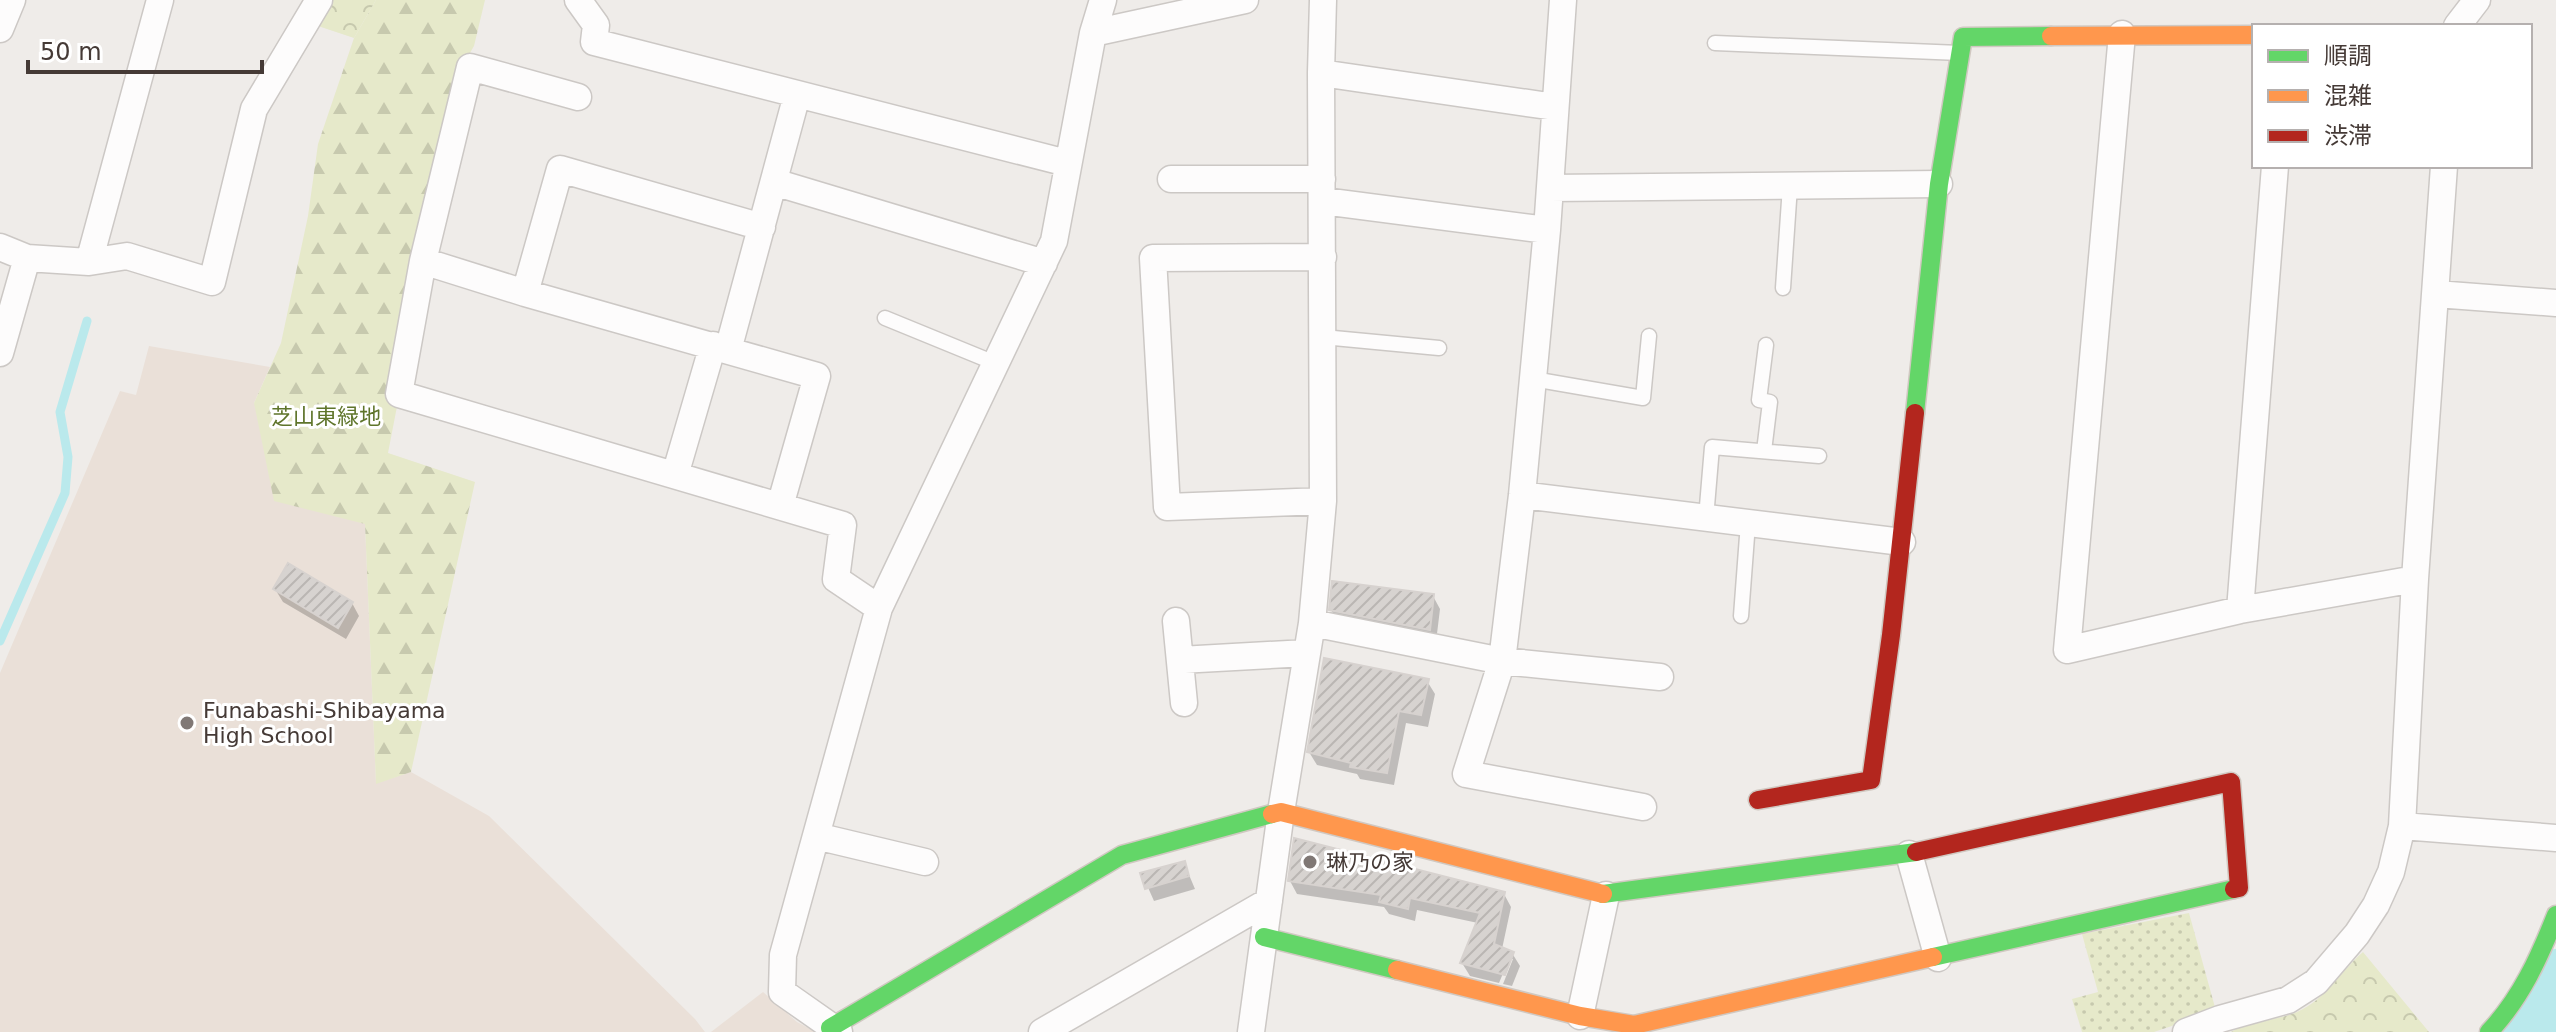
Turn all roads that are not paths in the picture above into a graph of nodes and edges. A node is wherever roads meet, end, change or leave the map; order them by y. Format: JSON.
{"nodes":[{"id":1,"x":12,"y":0,"type":"edge"},
{"id":2,"x":160,"y":0,"type":"edge"},
{"id":3,"x":319,"y":0,"type":"edge"},
{"id":4,"x":578,"y":0,"type":"edge"},
{"id":5,"x":1103,"y":0,"type":"edge"},
{"id":6,"x":1245,"y":0,"type":"edge"},
{"id":7,"x":1323,"y":0,"type":"edge"},
{"id":8,"x":1563,"y":0,"type":"edge"},
{"id":9,"x":2477,"y":0,"type":"edge"},
{"id":10,"x":2459,"y":24,"type":"edge"},
{"id":11,"x":0,"y":29,"type":"edge"},
{"id":12,"x":1093,"y":33,"type":"junction"},
{"id":13,"x":2122,"y":34,"type":"junction"},
{"id":14,"x":2252,"y":35,"type":"edge"},
{"id":15,"x":1715,"y":43,"type":"dead end"},
{"id":16,"x":1960,"y":53,"type":"junction"},
{"id":17,"x":1321,"y":73,"type":"junction"},
{"id":18,"x":797,"y":95,"type":"junction"},
{"id":19,"x":578,"y":97,"type":"dead end"},
{"id":20,"x":1555,"y":107,"type":"junction"},
{"id":21,"x":1067,"y":163,"type":"junction"},
{"id":22,"x":2275,"y":168,"type":"edge"},
{"id":23,"x":2444,"y":168,"type":"edge"},
{"id":24,"x":1171,"y":179,"type":"dead end"},
{"id":25,"x":774,"y":182,"type":"junction"},
{"id":26,"x":1939,"y":184,"type":"junction"},
{"id":27,"x":1790,"y":186,"type":"junction"},
{"id":28,"x":1550,"y":188,"type":"junction"},
{"id":29,"x":1323,"y":190,"type":"junction"},
{"id":30,"x":762,"y":227,"type":"junction"},
{"id":31,"x":1547,"y":230,"type":"junction"},
{"id":32,"x":0,"y":247,"type":"edge"},
{"id":33,"x":1323,"y":257,"type":"junction"},
{"id":34,"x":27,"y":258,"type":"junction"},
{"id":35,"x":423,"y":261,"type":"junction"},
{"id":36,"x":89,"y":262,"type":"junction"},
{"id":37,"x":1044,"y":263,"type":"junction"},
{"id":38,"x":1783,"y":288,"type":"dead end"},
{"id":39,"x":525,"y":293,"type":"junction"},
{"id":40,"x":2436,"y":294,"type":"junction"},
{"id":41,"x":2556,"y":303,"type":"edge"},
{"id":42,"x":885,"y":318,"type":"dead end"},
{"id":43,"x":1649,"y":336,"type":"dead end"},
{"id":44,"x":1323,"y":337,"type":"junction"},
{"id":45,"x":1766,"y":345,"type":"dead end"},
{"id":46,"x":720,"y":347,"type":"junction"},
{"id":47,"x":1439,"y":348,"type":"dead end"},
{"id":48,"x":0,"y":353,"type":"edge"},
{"id":49,"x":995,"y":363,"type":"junction"},
{"id":50,"x":1533,"y":379,"type":"junction"},
{"id":51,"x":1764,"y":451,"type":"junction"},
{"id":52,"x":1819,"y":456,"type":"dead end"},
{"id":53,"x":675,"y":475,"type":"junction"},
{"id":54,"x":1522,"y":495,"type":"junction"},
{"id":55,"x":1323,"y":501,"type":"junction"},
{"id":56,"x":780,"y":506,"type":"junction"},
{"id":57,"x":1706,"y":518,"type":"junction"},
{"id":58,"x":1748,"y":523,"type":"junction"},
{"id":59,"x":1902,"y":542,"type":"junction"},
{"id":60,"x":2415,"y":579,"type":"junction"},
{"id":61,"x":879,"y":608,"type":"junction"},
{"id":62,"x":2240,"y":610,"type":"junction"},
{"id":63,"x":1741,"y":616,"type":"dead end"},
{"id":64,"x":1176,"y":621,"type":"dead end"},
{"id":65,"x":1312,"y":623,"type":"junction"},
{"id":66,"x":1306,"y":653,"type":"junction"},
{"id":67,"x":1180,"y":660,"type":"junction"},
{"id":68,"x":1502,"y":661,"type":"junction"},
{"id":69,"x":1660,"y":677,"type":"dead end"},
{"id":70,"x":1184,"y":703,"type":"dead end"},
{"id":71,"x":1758,"y":800,"type":"dead end"},
{"id":72,"x":1643,"y":807,"type":"dead end"},
{"id":73,"x":1281,"y":812,"type":"junction"},
{"id":74,"x":2402,"y":826,"type":"junction"},
{"id":75,"x":816,"y":836,"type":"junction"},
{"id":76,"x":2556,"y":838,"type":"edge"},
{"id":77,"x":1909,"y":854,"type":"junction"},
{"id":78,"x":925,"y":862,"type":"dead end"},
{"id":79,"x":1606,"y":895,"type":"junction"},
{"id":80,"x":1269,"y":901,"type":"junction"},
{"id":81,"x":2556,"y":915,"type":"edge"},
{"id":82,"x":1264,"y":937,"type":"junction"},
{"id":83,"x":1938,"y":958,"type":"junction"},
{"id":84,"x":1580,"y":1016,"type":"junction"},
{"id":85,"x":834,"y":1030,"type":"edge"},
{"id":86,"x":1042,"y":1032,"type":"edge"},
{"id":87,"x":1251,"y":1032,"type":"edge"},
{"id":88,"x":2186,"y":1032,"type":"edge"},
{"id":89,"x":2489,"y":1032,"type":"edge"}],
"edges":[{"from":1,"to":11,"type":"street"},
{"from":2,"to":36,"type":"street"},
{"from":3,"to":36,"type":"street"},
{"from":4,"to":18,"type":"street"},
{"from":5,"to":12,"type":"street"},
{"from":6,"to":12,"type":"street"},
{"from":7,"to":17,"type":"street"},
{"from":8,"to":20,"type":"street"},
{"from":9,"to":10,"type":"street"},
{"from":12,"to":21,"type":"street"},
{"from":13,"to":14,"type":"street"},
{"from":13,"to":16,"type":"street"},
{"from":13,"to":62,"type":"street"},
{"from":15,"to":16,"type":"lane"},
{"from":16,"to":26,"type":"street"},
{"from":17,"to":20,"type":"street"},
{"from":17,"to":29,"type":"street"},
{"from":18,"to":21,"type":"street"},
{"from":18,"to":25,"type":"street"},
{"from":19,"to":35,"type":"street"},
{"from":20,"to":28,"type":"street"},
{"from":21,"to":37,"type":"street"},
{"from":22,"to":62,"type":"street"},
{"from":23,"to":40,"type":"street"},
{"from":24,"to":29,"type":"street"},
{"from":25,"to":30,"type":"street"},
{"from":25,"to":37,"type":"street"},
{"from":26,"to":27,"type":"street"},
{"from":26,"to":59,"type":"street"},
{"from":27,"to":28,"type":"street"},
{"from":27,"to":38,"type":"lane"},
{"from":28,"to":31,"type":"street"},
{"from":29,"to":31,"type":"street"},
{"from":29,"to":33,"type":"street"},
{"from":30,"to":39,"type":"street"},
{"from":30,"to":46,"type":"street"},
{"from":31,"to":50,"type":"street"},
{"from":32,"to":34,"type":"street"},
{"from":33,"to":44,"type":"street"},
{"from":33,"to":55,"type":"street"},
{"from":34,"to":36,"type":"street"},
{"from":34,"to":48,"type":"street"},
{"from":35,"to":39,"type":"street"},
{"from":35,"to":53,"type":"street"},
{"from":37,"to":49,"type":"street"},
{"from":39,"to":46,"type":"street"},
{"from":40,"to":41,"type":"street"},
{"from":40,"to":60,"type":"street"},
{"from":42,"to":49,"type":"lane"},
{"from":43,"to":50,"type":"lane"},
{"from":44,"to":47,"type":"lane"},
{"from":44,"to":55,"type":"street"},
{"from":45,"to":51,"type":"lane"},
{"from":46,"to":53,"type":"street"},
{"from":46,"to":56,"type":"street"},
{"from":49,"to":61,"type":"street"},
{"from":50,"to":54,"type":"street"},
{"from":51,"to":52,"type":"lane"},
{"from":51,"to":57,"type":"lane"},
{"from":53,"to":56,"type":"street"},
{"from":54,"to":57,"type":"street"},
{"from":54,"to":68,"type":"street"},
{"from":55,"to":65,"type":"street"},
{"from":56,"to":61,"type":"street"},
{"from":57,"to":58,"type":"street"},
{"from":58,"to":59,"type":"street"},
{"from":58,"to":63,"type":"lane"},
{"from":59,"to":71,"type":"street"},
{"from":60,"to":62,"type":"street"},
{"from":60,"to":74,"type":"street"},
{"from":61,"to":75,"type":"street"},
{"from":64,"to":67,"type":"street"},
{"from":65,"to":66,"type":"street"},
{"from":65,"to":68,"type":"street"},
{"from":66,"to":67,"type":"street"},
{"from":66,"to":73,"type":"street"},
{"from":67,"to":70,"type":"street"},
{"from":68,"to":69,"type":"street"},
{"from":68,"to":72,"type":"street"},
{"from":73,"to":79,"type":"street"},
{"from":73,"to":80,"type":"street"},
{"from":73,"to":85,"type":"street"},
{"from":74,"to":76,"type":"street"},
{"from":74,"to":88,"type":"street"},
{"from":75,"to":78,"type":"street"},
{"from":75,"to":85,"type":"street"},
{"from":77,"to":79,"type":"street"},
{"from":77,"to":83,"type":"street"},
{"from":77,"to":83,"type":"street"},
{"from":79,"to":84,"type":"street"},
{"from":80,"to":82,"type":"street"},
{"from":80,"to":86,"type":"street"},
{"from":81,"to":89,"type":"street"},
{"from":82,"to":84,"type":"street"},
{"from":82,"to":87,"type":"street"},
{"from":83,"to":84,"type":"street"}]}
